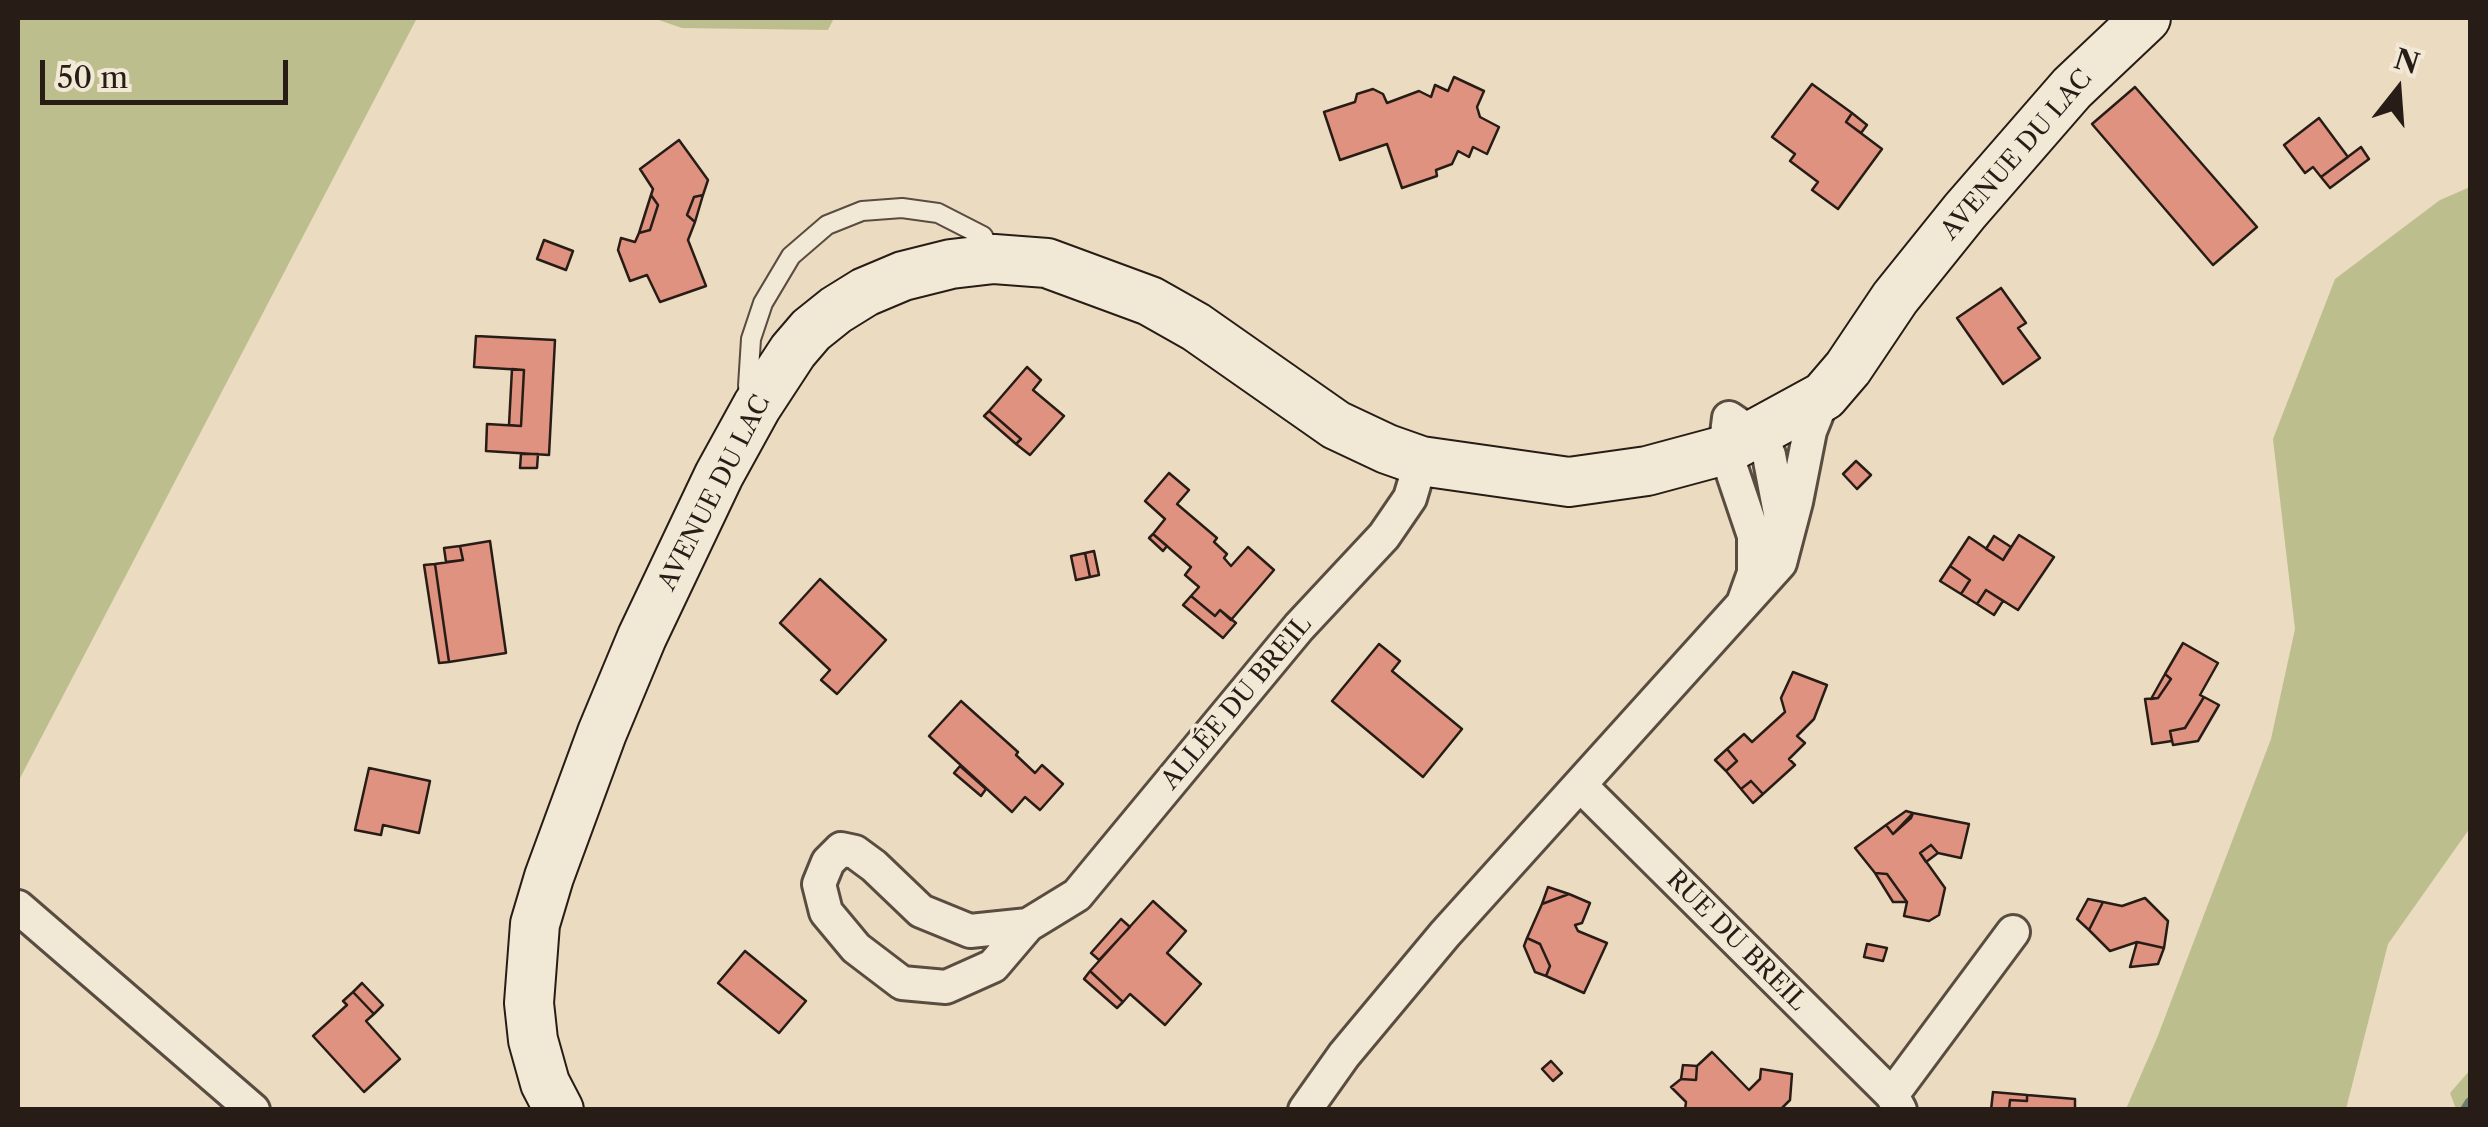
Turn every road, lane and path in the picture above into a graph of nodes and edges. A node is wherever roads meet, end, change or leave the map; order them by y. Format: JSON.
{"nodes":[{"id":1,"x":2146,"y":18,"type":"edge"},
{"id":2,"x":994,"y":259,"type":"junction"},
{"id":3,"x":1895,"y":298,"type":"junction"},
{"id":4,"x":1824,"y":396,"type":"junction"},
{"id":5,"x":757,"y":406,"type":"junction"},
{"id":6,"x":1737,"y":434,"type":"junction"},
{"id":7,"x":1421,"y":462,"type":"junction"},
{"id":8,"x":1785,"y":536,"type":"junction"},
{"id":9,"x":1743,"y":605,"type":"junction"},
{"id":10,"x":1581,"y":786,"type":"junction"},
{"id":11,"x":18,"y":907,"type":"edge"},
{"id":12,"x":1028,"y":926,"type":"junction"},
{"id":13,"x":2014,"y":932,"type":"dead end"},
{"id":14,"x":1896,"y":1102,"type":"edge"},
{"id":15,"x":253,"y":1110,"type":"edge"},
{"id":16,"x":558,"y":1110,"type":"edge"},
{"id":17,"x":1305,"y":1110,"type":"edge"}],
"edges":[{"from":1,"to":3,"type":"street","name":"AVENUE DU LAC"},
{"from":2,"to":5,"type":"street","name":"AVENUE DU LAC"},
{"from":2,"to":5,"type":"lane"},
{"from":2,"to":7,"type":"street","name":"AVENUE DU LAC"},
{"from":3,"to":4,"type":"street","name":"AVENUE DU LAC"},
{"from":3,"to":6,"type":"street","name":"AVENUE DU LAC"},
{"from":4,"to":6,"type":"street","name":"AVENUE DU LAC"},
{"from":4,"to":8,"type":"street"},
{"from":5,"to":16,"type":"street","name":"AVENUE DU LAC"},
{"from":6,"to":7,"type":"street","name":"AVENUE DU LAC"},
{"from":6,"to":8,"type":"street"},
{"from":6,"to":9,"type":"street"},
{"from":7,"to":12,"type":"street","name":"ALLÉE DU BREIL"},
{"from":8,"to":9,"type":"street"},
{"from":9,"to":10,"type":"street"},
{"from":10,"to":14,"type":"street","name":"RUE DU BREIL"},
{"from":10,"to":17,"type":"street"},
{"from":11,"to":15,"type":"street"},
{"from":12,"to":12,"type":"street","name":"ALLÉE DU BREIL"},
{"from":13,"to":14,"type":"street","name":"RUE DU BREIL"}]}
